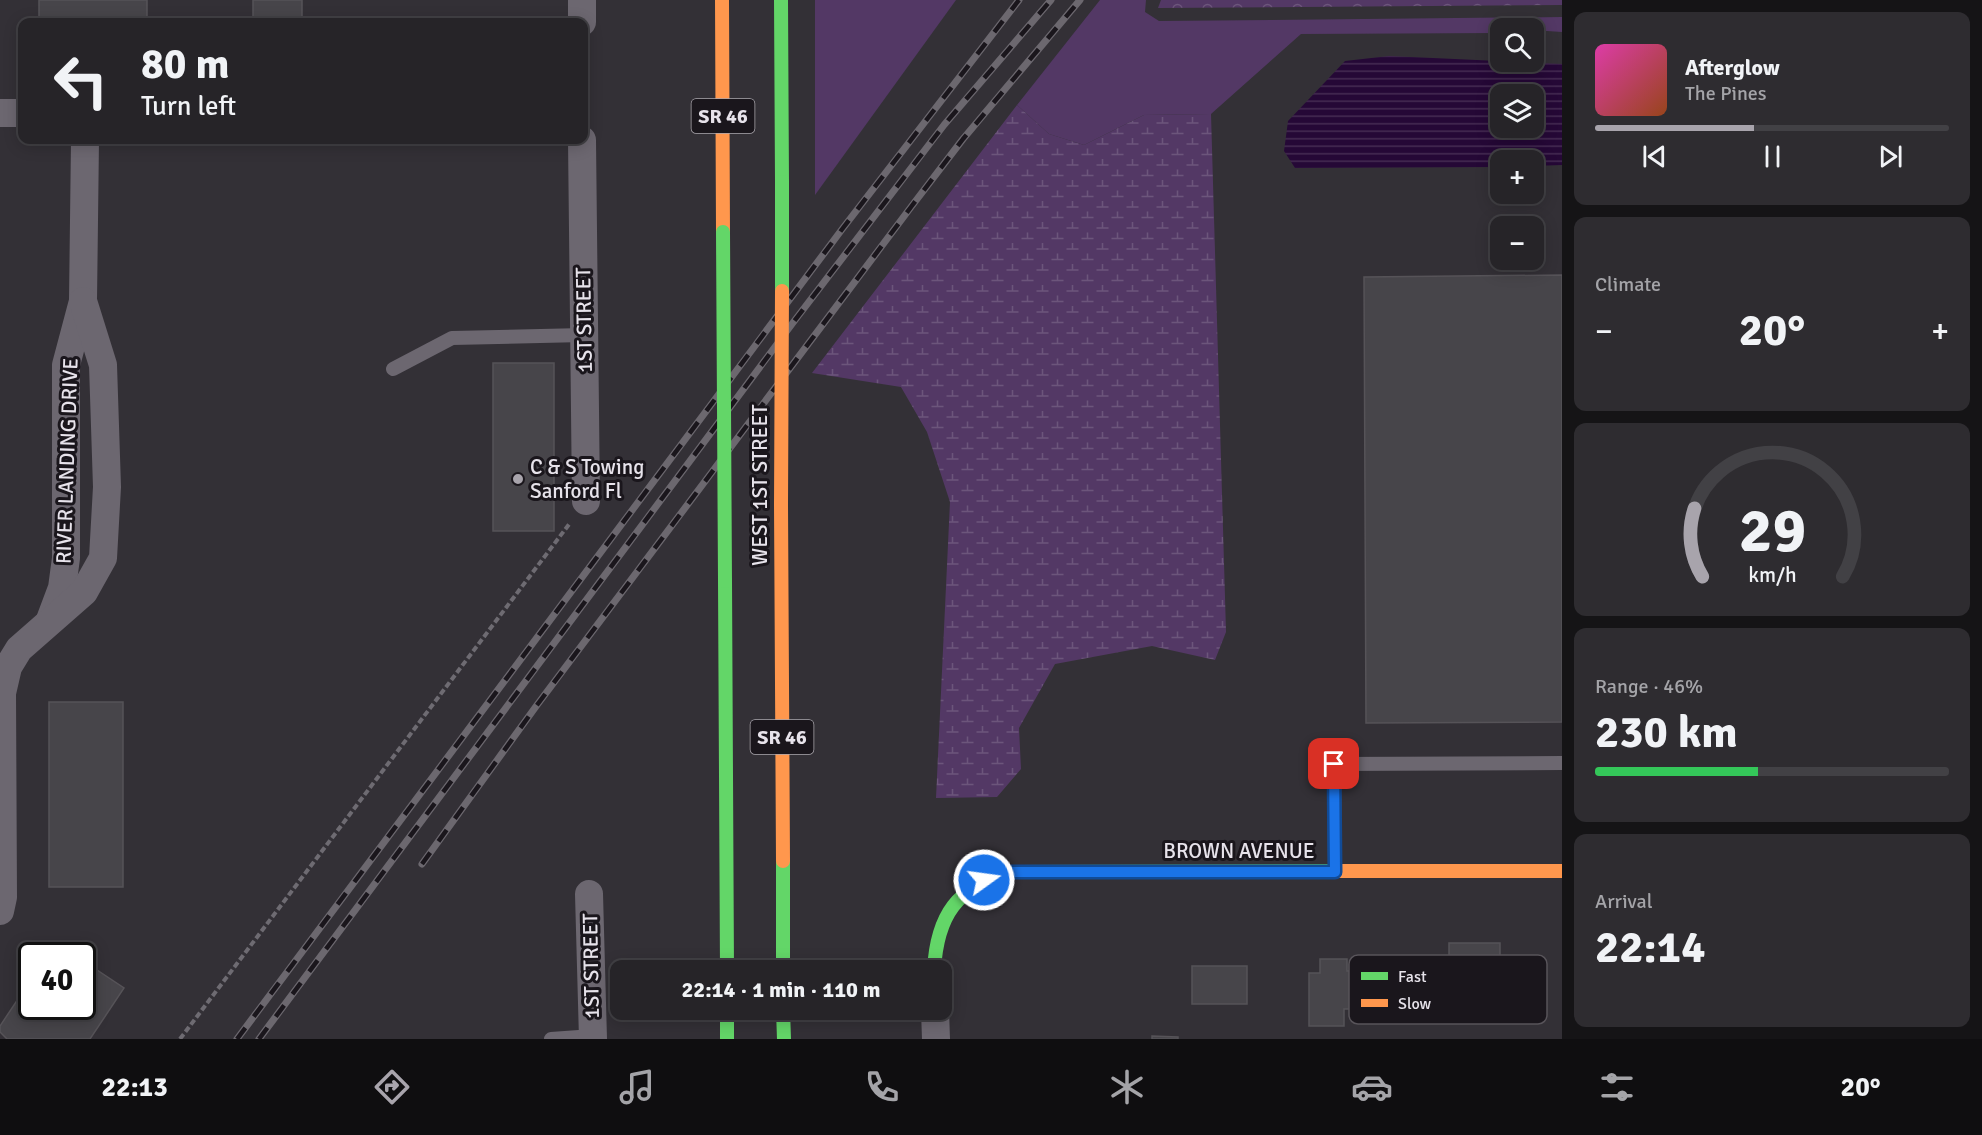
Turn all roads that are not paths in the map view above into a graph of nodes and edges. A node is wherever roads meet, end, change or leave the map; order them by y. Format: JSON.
{"nodes":[{"id":1,"x":582,"y":0,"type":"edge"},
{"id":2,"x":722,"y":0,"type":"edge"},
{"id":3,"x":781,"y":0,"type":"edge"},
{"id":4,"x":582,"y":18,"type":"edge"},
{"id":5,"x":0,"y":113,"type":"edge"},
{"id":6,"x":18,"y":113,"type":"edge"},
{"id":7,"x":86,"y":144,"type":"edge"},
{"id":8,"x":582,"y":144,"type":"edge"},
{"id":9,"x":83,"y":301,"type":"junction"},
{"id":10,"x":584,"y":335,"type":"junction"},
{"id":11,"x":393,"y":369,"type":"dead end"},
{"id":12,"x":107,"y":487,"type":"junction"},
{"id":13,"x":65,"y":488,"type":"junction"},
{"id":14,"x":586,"y":501,"type":"road end"},
{"id":15,"x":50,"y":620,"type":"junction"},
{"id":16,"x":1562,"y":763,"type":"edge"},
{"id":17,"x":1562,"y":871,"type":"edge"},
{"id":18,"x":1335,"y":872,"type":"junction"},
{"id":19,"x":589,"y":894,"type":"dead end"},
{"id":20,"x":0,"y":911,"type":"edge"},
{"id":21,"x":727,"y":960,"type":"edge"},
{"id":22,"x":783,"y":960,"type":"edge"},
{"id":23,"x":936,"y":960,"type":"edge"},
{"id":24,"x":727,"y":1020,"type":"edge"},
{"id":25,"x":783,"y":1020,"type":"edge"},
{"id":26,"x":935,"y":1020,"type":"edge"},
{"id":27,"x":593,"y":1037,"type":"edge"},
{"id":28,"x":551,"y":1039,"type":"edge"},
{"id":29,"x":727,"y":1039,"type":"edge"},
{"id":30,"x":784,"y":1039,"type":"edge"},
{"id":31,"x":936,"y":1039,"type":"edge"}],
"edges":[{"from":1,"to":4,"type":"street"},
{"from":2,"to":21,"type":"main road","name":"WEST 1ST STREET","number":"SR 46","bridge":true},
{"from":3,"to":22,"type":"main road","name":"WEST 1ST STREET","number":"SR 46","bridge":true},
{"from":5,"to":6,"type":"street"},
{"from":7,"to":9,"type":"street","name":"RIVER LANDING DRIVE"},
{"from":8,"to":10,"type":"street","name":"1ST STREET"},
{"from":9,"to":12,"type":"street","name":"RIVER LANDING DRIVE"},
{"from":9,"to":13,"type":"street","name":"RIVER LANDING DRIVE"},
{"from":10,"to":11,"type":"lane"},
{"from":10,"to":14,"type":"street","name":"1ST STREET"},
{"from":12,"to":13,"type":"street"},
{"from":12,"to":15,"type":"street","name":"RIVER LANDING DRIVE"},
{"from":13,"to":15,"type":"street","name":"RIVER LANDING DRIVE"},
{"from":15,"to":20,"type":"street","name":"RIVER LANDING DRIVE"},
{"from":16,"to":18,"type":"lane"},
{"from":17,"to":18,"type":"main road","name":"BROWN AVENUE"},
{"from":18,"to":23,"type":"main road","name":"BROWN AVENUE"},
{"from":19,"to":27,"type":"street","name":"1ST STREET"},
{"from":24,"to":29,"type":"main road"},
{"from":25,"to":30,"type":"main road"},
{"from":26,"to":31,"type":"street"},
{"from":27,"to":28,"type":"lane"}]}
